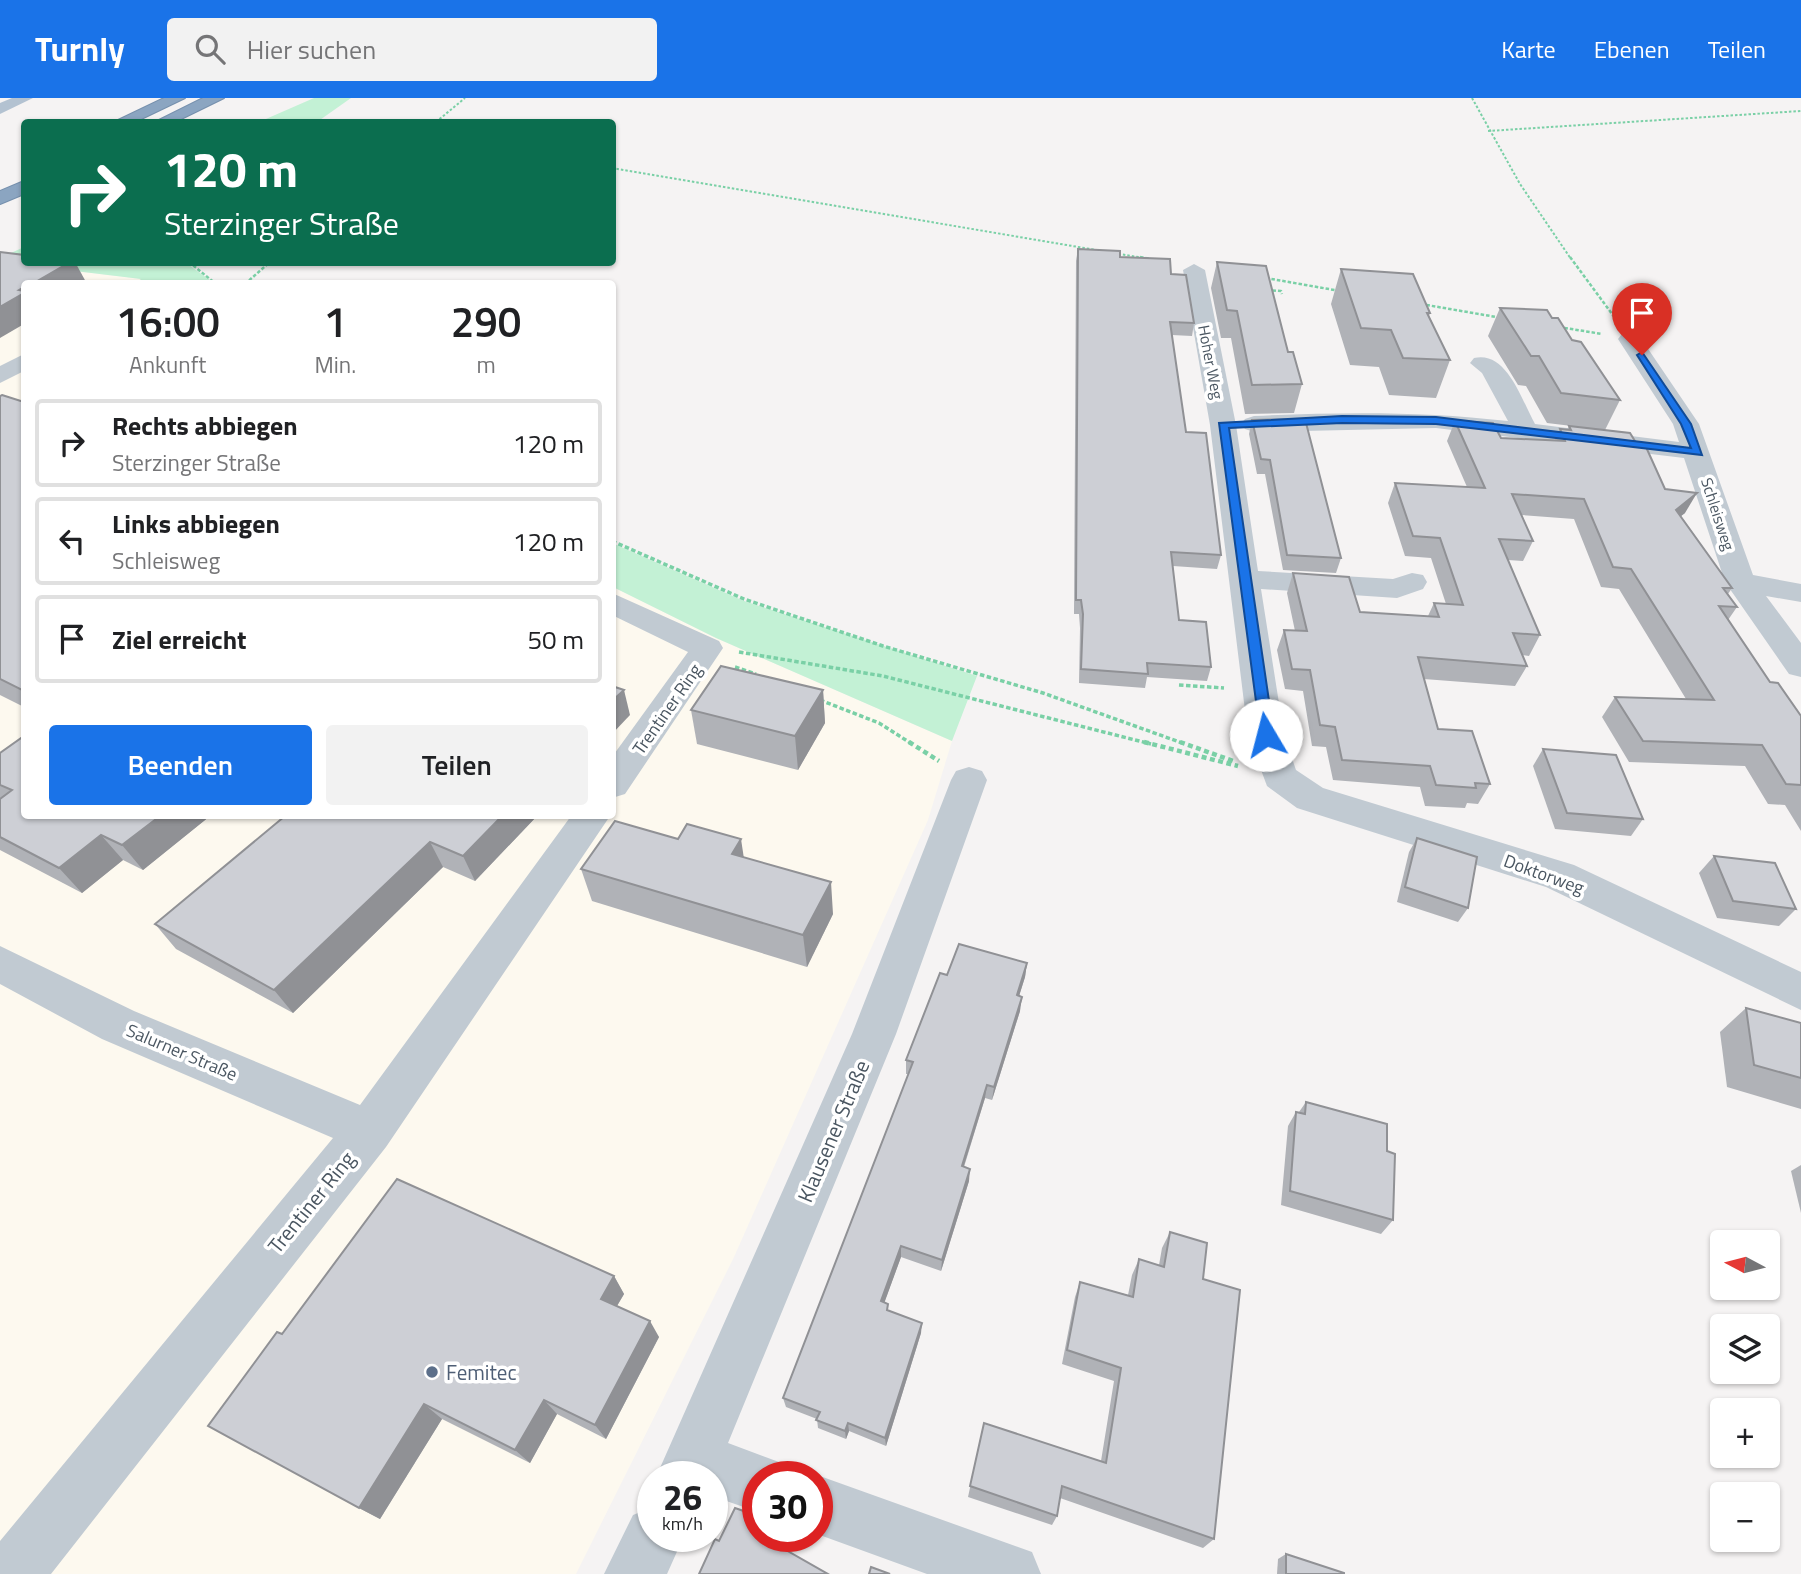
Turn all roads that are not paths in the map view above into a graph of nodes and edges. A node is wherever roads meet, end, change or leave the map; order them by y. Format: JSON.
{"nodes":[{"id":1,"x":25,"y":98,"type":"edge"},
{"id":2,"x":177,"y":98,"type":"edge"},
{"id":3,"x":216,"y":98,"type":"edge"},
{"id":4,"x":0,"y":109,"type":"edge"},
{"id":5,"x":129,"y":119,"type":"edge"},
{"id":6,"x":170,"y":119,"type":"edge"},
{"id":7,"x":12,"y":179,"type":"edge"},
{"id":8,"x":0,"y":198,"type":"edge"},
{"id":9,"x":1194,"y":270,"type":"dead end"},
{"id":10,"x":1630,"y":339,"type":"road end"},
{"id":11,"x":21,"y":363,"type":"edge"},
{"id":12,"x":1482,"y":363,"type":"dead end"},
{"id":13,"x":0,"y":376,"type":"edge"},
{"id":14,"x":1223,"y":425,"type":"junction"},
{"id":15,"x":1525,"y":429,"type":"junction"},
{"id":16,"x":1698,"y":452,"type":"junction"},
{"id":17,"x":1243,"y":579,"type":"junction"},
{"id":18,"x":1412,"y":582,"type":"dead end"},
{"id":19,"x":1740,"y":582,"type":"junction"},
{"id":20,"x":1801,"y":593,"type":"edge"},
{"id":21,"x":616,"y":605,"type":"edge"},
{"id":22,"x":1801,"y":666,"type":"edge"},
{"id":23,"x":1280,"y":777,"type":"joint"},
{"id":24,"x":616,"y":779,"type":"edge"},
{"id":25,"x":970,"y":780,"type":"road end"},
{"id":26,"x":589,"y":819,"type":"edge"},
{"id":27,"x":0,"y":964,"type":"edge"},
{"id":28,"x":1801,"y":992,"type":"edge"},
{"id":29,"x":369,"y":1131,"type":"junction"},
{"id":30,"x":692,"y":1461,"type":"edge"},
{"id":31,"x":833,"y":1510,"type":"edge"},
{"id":32,"x":646,"y":1552,"type":"edge"},
{"id":33,"x":12,"y":1574,"type":"edge"},
{"id":34,"x":635,"y":1574,"type":"edge"},
{"id":35,"x":1010,"y":1574,"type":"edge"}],
"edges":[{"from":1,"to":4,"type":"main road"},
{"from":2,"to":5,"type":"highway"},
{"from":3,"to":6,"type":"highway"},
{"from":7,"to":8,"type":"highway"},
{"from":9,"to":14,"type":"street","name":"Hoher Weg"},
{"from":10,"to":16,"type":"street","name":"Schleisweg"},
{"from":11,"to":13,"type":"street"},
{"from":12,"to":15,"type":"street"},
{"from":14,"to":15,"type":"street"},
{"from":14,"to":17,"type":"street","name":"Hoher Weg"},
{"from":15,"to":16,"type":"street"},
{"from":16,"to":19,"type":"street","name":"Schleisweg"},
{"from":17,"to":18,"type":"street"},
{"from":17,"to":23,"type":"street","name":"Hoher Weg"},
{"from":19,"to":20,"type":"street"},
{"from":19,"to":22,"type":"street","name":"Schleisweg"},
{"from":21,"to":24,"type":"street","name":"Trentiner Ring"},
{"from":23,"to":28,"type":"street","name":"Doktorweg"},
{"from":25,"to":30,"type":"street","name":"Klausener Straße"},
{"from":26,"to":29,"type":"street","name":"Trentiner Ring"},
{"from":27,"to":29,"type":"street","name":"Salurner Straße"},
{"from":29,"to":33,"type":"street","name":"Trentiner Ring"},
{"from":31,"to":35,"type":"street"},
{"from":32,"to":34,"type":"street"}]}
